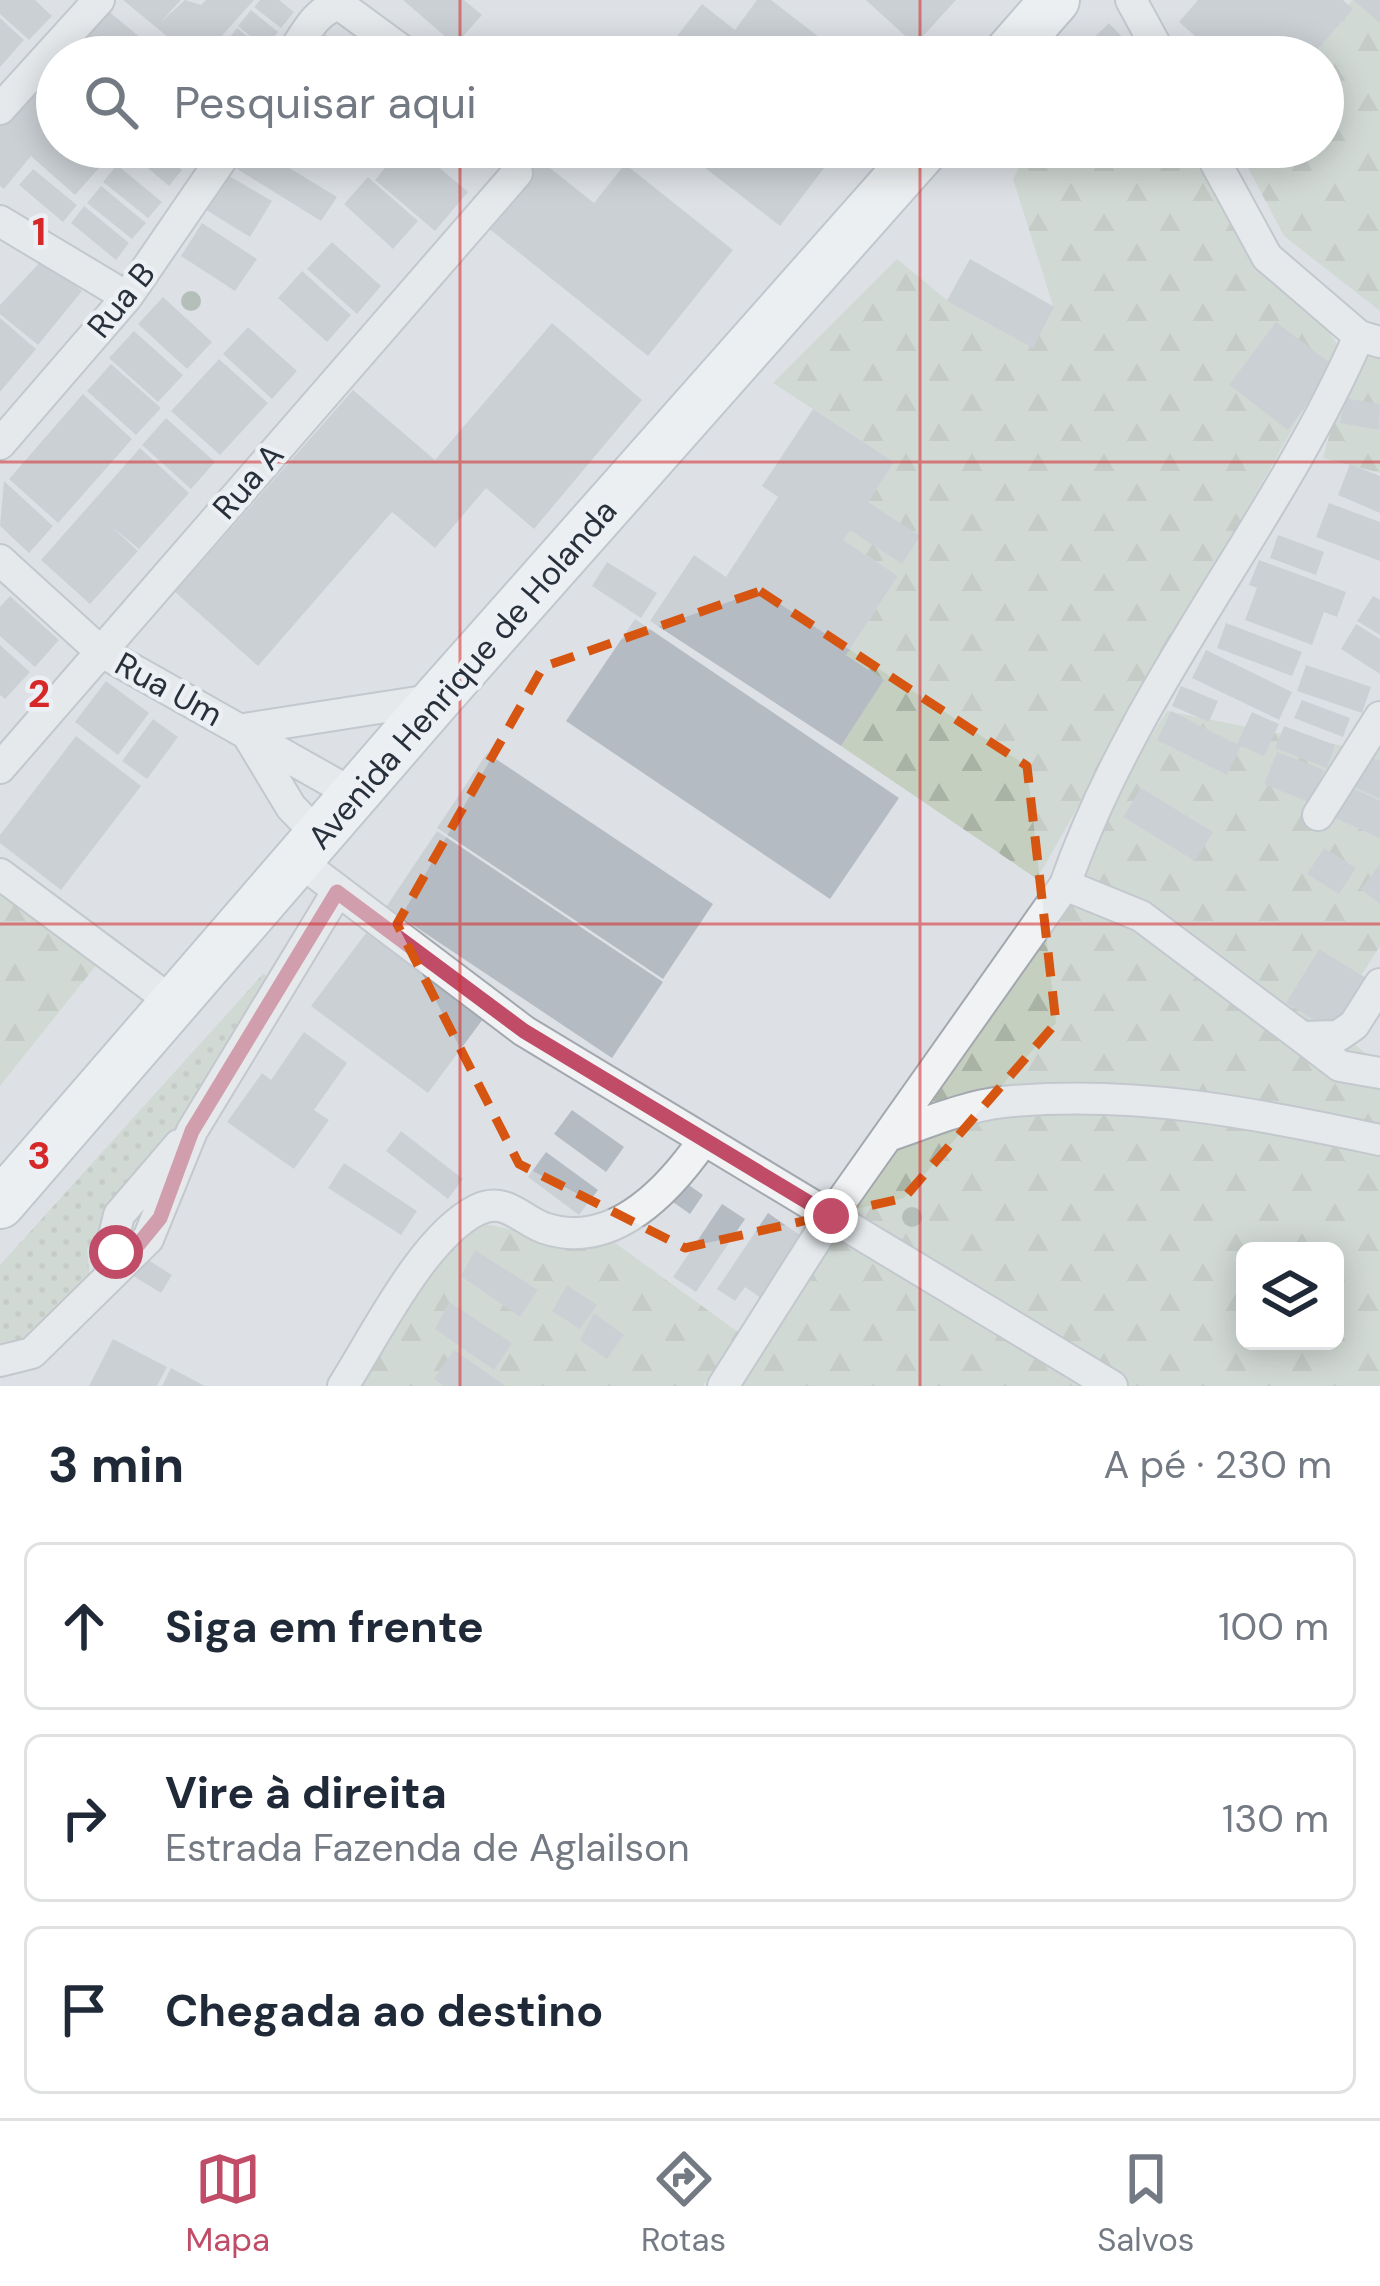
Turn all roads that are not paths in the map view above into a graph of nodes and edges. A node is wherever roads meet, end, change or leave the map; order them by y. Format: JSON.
{"nodes":[{"id":1,"x":99,"y":0,"type":"edge"},
{"id":2,"x":1055,"y":0,"type":"edge"},
{"id":3,"x":1131,"y":0,"type":"edge"},
{"id":4,"x":321,"y":10,"type":"edge"},
{"id":5,"x":66,"y":36,"type":"edge"},
{"id":6,"x":304,"y":36,"type":"edge"},
{"id":7,"x":384,"y":36,"type":"edge"},
{"id":8,"x":1023,"y":36,"type":"edge"},
{"id":9,"x":1151,"y":36,"type":"edge"},
{"id":10,"x":36,"y":69,"type":"edge"},
{"id":11,"x":0,"y":109,"type":"edge"},
{"id":12,"x":216,"y":168,"type":"edge"},
{"id":13,"x":516,"y":168,"type":"edge"},
{"id":14,"x":907,"y":168,"type":"edge"},
{"id":15,"x":1218,"y":168,"type":"edge"},
{"id":16,"x":0,"y":221,"type":"edge"},
{"id":17,"x":127,"y":297,"type":"junction"},
{"id":18,"x":1370,"y":339,"type":"edge"},
{"id":19,"x":0,"y":444,"type":"edge"},
{"id":20,"x":0,"y":560,"type":"edge"},
{"id":21,"x":100,"y":651,"type":"junction"},
{"id":22,"x":437,"y":699,"type":"junction"},
{"id":23,"x":1380,"y":717,"type":"edge"},
{"id":24,"x":244,"y":729,"type":"junction"},
{"id":25,"x":0,"y":767,"type":"edge"},
{"id":26,"x":355,"y":795,"type":"junction"},
{"id":27,"x":1318,"y":815,"type":"dead end"},
{"id":28,"x":309,"y":848,"type":"junction"},
{"id":29,"x":0,"y":874,"type":"edge"},
{"id":30,"x":1065,"y":885,"type":"junction"},
{"id":31,"x":337,"y":892,"type":"junction"},
{"id":32,"x":1380,"y":984,"type":"edge"},
{"id":33,"x":175,"y":1004,"type":"junction"},
{"id":34,"x":1302,"y":1037,"type":"junction"},
{"id":35,"x":1380,"y":1072,"type":"edge"},
{"id":36,"x":887,"y":1136,"type":"junction"},
{"id":37,"x":1380,"y":1140,"type":"edge"},
{"id":38,"x":704,"y":1141,"type":"junction"},
{"id":39,"x":0,"y":1204,"type":"edge"},
{"id":40,"x":831,"y":1216,"type":"junction"},
{"id":41,"x":0,"y":1361,"type":"edge"},
{"id":42,"x":343,"y":1386,"type":"edge"},
{"id":43,"x":723,"y":1386,"type":"edge"},
{"id":44,"x":1112,"y":1386,"type":"edge"}],
"edges":[{"from":1,"to":5,"type":"street"},
{"from":2,"to":8,"type":"main road"},
{"from":3,"to":9,"type":"street"},
{"from":4,"to":6,"type":"street"},
{"from":4,"to":7,"type":"street"},
{"from":10,"to":11,"type":"street"},
{"from":12,"to":17,"type":"street","name":"Rua B"},
{"from":13,"to":21,"type":"street","name":"Rua A"},
{"from":14,"to":22,"type":"main road","name":"Avenida Henrique de Holanda"},
{"from":15,"to":18,"type":"street"},
{"from":16,"to":17,"type":"street"},
{"from":17,"to":19,"type":"street","name":"Rua B"},
{"from":18,"to":30,"type":"street"},
{"from":20,"to":21,"type":"street","name":"Rua Um"},
{"from":21,"to":24,"type":"street","name":"Rua Um"},
{"from":21,"to":25,"type":"street","name":"Rua A"},
{"from":22,"to":24,"type":"street"},
{"from":22,"to":26,"type":"main road","name":"Avenida Henrique de Holanda"},
{"from":23,"to":27,"type":"street"},
{"from":24,"to":26,"type":"street","name":"Rua Um"},
{"from":24,"to":28,"type":"street"},
{"from":26,"to":28,"type":"main road","name":"Avenida Henrique de Holanda"},
{"from":28,"to":31,"type":"street"},
{"from":28,"to":33,"type":"main road","name":"Avenida Henrique de Holanda"},
{"from":29,"to":33,"type":"street"},
{"from":30,"to":34,"type":"street"},
{"from":30,"to":36,"type":"street"},
{"from":31,"to":38,"type":"street"},
{"from":31,"to":41,"type":"street"},
{"from":32,"to":34,"type":"street"},
{"from":33,"to":39,"type":"main road","name":"Avenida Henrique de Holanda"},
{"from":34,"to":35,"type":"street"},
{"from":36,"to":37,"type":"street"},
{"from":36,"to":40,"type":"street"},
{"from":38,"to":40,"type":"street"},
{"from":38,"to":42,"type":"street"},
{"from":40,"to":43,"type":"street"},
{"from":40,"to":44,"type":"street"}]}
